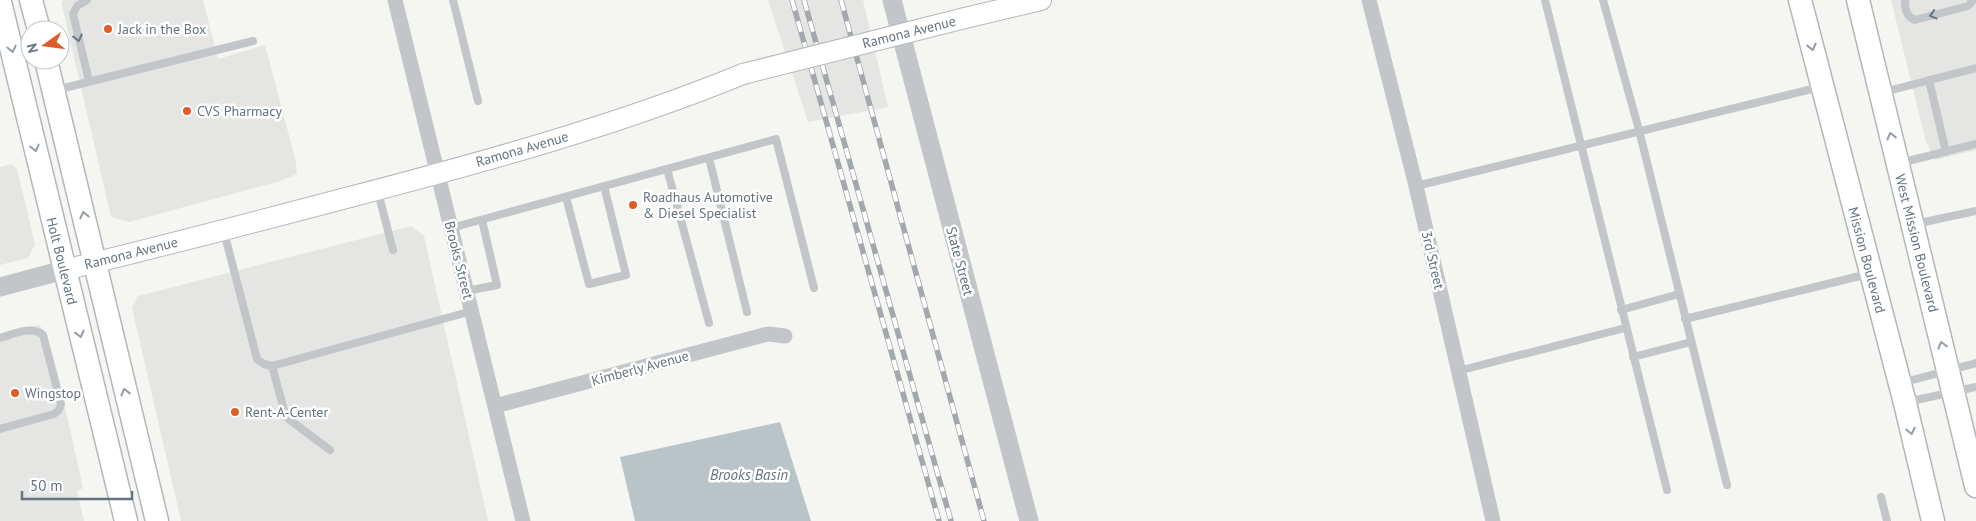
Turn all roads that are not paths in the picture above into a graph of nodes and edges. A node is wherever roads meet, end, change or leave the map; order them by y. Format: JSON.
{"nodes":[{"id":1,"x":31,"y":0,"type":"edge"},
{"id":2,"x":87,"y":0,"type":"edge"},
{"id":3,"x":395,"y":0,"type":"edge"},
{"id":4,"x":453,"y":0,"type":"edge"},
{"id":5,"x":892,"y":0,"type":"edge"},
{"id":6,"x":1041,"y":0,"type":"edge"},
{"id":7,"x":1369,"y":0,"type":"edge"},
{"id":8,"x":1545,"y":0,"type":"edge"},
{"id":9,"x":1603,"y":0,"type":"edge"},
{"id":10,"x":1800,"y":0,"type":"edge"},
{"id":11,"x":1858,"y":0,"type":"edge"},
{"id":12,"x":1905,"y":0,"type":"edge"},
{"id":13,"x":1972,"y":0,"type":"edge"},
{"id":14,"x":0,"y":2,"type":"edge"},
{"id":15,"x":36,"y":20,"type":"edge"},
{"id":16,"x":253,"y":41,"type":"dead end"},
{"id":17,"x":1976,"y":68,"type":"edge"},
{"id":18,"x":49,"y":70,"type":"edge"},
{"id":19,"x":1929,"y":80,"type":"junction"},
{"id":20,"x":89,"y":82,"type":"junction"},
{"id":21,"x":1822,"y":86,"type":"junction"},
{"id":22,"x":54,"y":90,"type":"junction"},
{"id":23,"x":1881,"y":92,"type":"junction"},
{"id":24,"x":478,"y":101,"type":"dead end"},
{"id":25,"x":1639,"y":130,"type":"junction"},
{"id":26,"x":1580,"y":144,"type":"junction"},
{"id":27,"x":1976,"y":144,"type":"edge"},
{"id":28,"x":1946,"y":152,"type":"junction"},
{"id":29,"x":709,"y":158,"type":"junction"},
{"id":30,"x":1898,"y":163,"type":"junction"},
{"id":31,"x":667,"y":169,"type":"junction"},
{"id":32,"x":438,"y":174,"type":"junction"},
{"id":33,"x":604,"y":186,"type":"junction"},
{"id":34,"x":1416,"y":186,"type":"junction"},
{"id":35,"x":377,"y":190,"type":"junction"},
{"id":36,"x":566,"y":197,"type":"junction"},
{"id":37,"x":1976,"y":211,"type":"edge"},
{"id":38,"x":482,"y":220,"type":"junction"},
{"id":39,"x":1913,"y":225,"type":"junction"},
{"id":40,"x":451,"y":228,"type":"junction"},
{"id":41,"x":223,"y":230,"type":"junction"},
{"id":42,"x":393,"y":250,"type":"dead end"},
{"id":43,"x":94,"y":263,"type":"junction"},
{"id":44,"x":64,"y":270,"type":"junction"},
{"id":45,"x":1870,"y":273,"type":"junction"},
{"id":46,"x":0,"y":287,"type":"edge"},
{"id":47,"x":814,"y":288,"type":"dead end"},
{"id":48,"x":467,"y":292,"type":"junction"},
{"id":49,"x":1679,"y":294,"type":"junction"},
{"id":50,"x":1621,"y":310,"type":"junction"},
{"id":51,"x":472,"y":311,"type":"junction"},
{"id":52,"x":747,"y":312,"type":"dead end"},
{"id":53,"x":1686,"y":318,"type":"junction"},
{"id":54,"x":709,"y":323,"type":"dead end"},
{"id":55,"x":1625,"y":328,"type":"junction"},
{"id":56,"x":785,"y":336,"type":"dead end"},
{"id":57,"x":0,"y":338,"type":"edge"},
{"id":58,"x":1691,"y":342,"type":"junction"},
{"id":59,"x":1633,"y":357,"type":"junction"},
{"id":60,"x":1976,"y":363,"type":"edge"},
{"id":61,"x":272,"y":366,"type":"junction"},
{"id":62,"x":1948,"y":370,"type":"junction"},
{"id":63,"x":1458,"y":371,"type":"junction"},
{"id":64,"x":1976,"y":387,"type":"edge"},
{"id":65,"x":1954,"y":392,"type":"junction"},
{"id":66,"x":1902,"y":393,"type":"junction"},
{"id":67,"x":495,"y":406,"type":"junction"},
{"id":68,"x":0,"y":429,"type":"edge"},
{"id":69,"x":330,"y":450,"type":"dead end"},
{"id":70,"x":1727,"y":485,"type":"dead end"},
{"id":71,"x":1976,"y":486,"type":"edge"},
{"id":72,"x":1667,"y":490,"type":"dead end"},
{"id":73,"x":1881,"y":497,"type":"dead end"},
{"id":74,"x":126,"y":521,"type":"edge"},
{"id":75,"x":157,"y":521,"type":"edge"},
{"id":76,"x":523,"y":521,"type":"edge"},
{"id":77,"x":1029,"y":521,"type":"edge"},
{"id":78,"x":1493,"y":521,"type":"edge"},
{"id":79,"x":1887,"y":521,"type":"edge"},
{"id":80,"x":1933,"y":521,"type":"edge"}],
"edges":[{"from":1,"to":15,"type":"main road"},
{"from":2,"to":20,"type":"lane","one_way":true},
{"from":3,"to":32,"type":"street","name":"Brooks Street"},
{"from":4,"to":24,"type":"lane"},
{"from":5,"to":77,"type":"street","name":"State Street"},
{"from":6,"to":32,"type":"main road","name":"Ramona Avenue","bridge":true},
{"from":7,"to":34,"type":"street","name":"3rd Street"},
{"from":8,"to":26,"type":"lane"},
{"from":9,"to":25,"type":"lane"},
{"from":10,"to":21,"type":"main road","name":"Mission Boulevard","one_way":true},
{"from":11,"to":23,"type":"main road","name":"West Mission Boulevard"},
{"from":13,"to":12,"type":"lane","one_way":true},
{"from":14,"to":44,"type":"main road","name":"Holt Boulevard","one_way":true},
{"from":16,"to":20,"type":"lane"},
{"from":17,"to":19,"type":"lane"},
{"from":18,"to":22,"type":"main road"},
{"from":19,"to":23,"type":"lane"},
{"from":19,"to":28,"type":"lane"},
{"from":20,"to":22,"type":"lane"},
{"from":21,"to":25,"type":"lane"},
{"from":21,"to":45,"type":"main road","name":"Mission Boulevard"},
{"from":43,"to":22,"type":"main road","one_way":true},
{"from":30,"to":23,"type":"main road","name":"West Mission Boulevard","one_way":true},
{"from":25,"to":26,"type":"lane"},
{"from":25,"to":49,"type":"lane"},
{"from":26,"to":34,"type":"lane"},
{"from":26,"to":50,"type":"lane"},
{"from":27,"to":28,"type":"lane"},
{"from":28,"to":30,"type":"lane"},
{"from":29,"to":31,"type":"lane"},
{"from":29,"to":47,"type":"lane"},
{"from":29,"to":52,"type":"lane"},
{"from":30,"to":39,"type":"main road","name":"West Mission Boulevard"},
{"from":31,"to":33,"type":"lane"},
{"from":31,"to":54,"type":"lane"},
{"from":32,"to":35,"type":"main road","name":"Ramona Avenue"},
{"from":32,"to":40,"type":"street","name":"Brooks Street"},
{"from":33,"to":36,"type":"lane"},
{"from":33,"to":36,"type":"lane"},
{"from":34,"to":63,"type":"street","name":"3rd Street"},
{"from":35,"to":41,"type":"main road","name":"Ramona Avenue"},
{"from":35,"to":42,"type":"lane"},
{"from":36,"to":38,"type":"lane"},
{"from":37,"to":39,"type":"lane"},
{"from":38,"to":40,"type":"lane"},
{"from":38,"to":48,"type":"lane"},
{"from":62,"to":39,"type":"main road","name":"West Mission Boulevard","one_way":true},
{"from":40,"to":48,"type":"street","name":"Brooks Street"},
{"from":41,"to":43,"type":"main road","name":"Ramona Avenue"},
{"from":41,"to":61,"type":"lane"},
{"from":43,"to":44,"type":"main road","name":"Ramona Avenue"},
{"from":75,"to":43,"type":"main road","one_way":true},
{"from":44,"to":46,"type":"street","name":"Ramona Avenue"},
{"from":44,"to":74,"type":"main road","name":"Holt Boulevard","one_way":true},
{"from":45,"to":53,"type":"lane"},
{"from":45,"to":66,"type":"main road","name":"Mission Boulevard"},
{"from":48,"to":51,"type":"street","name":"Brooks Street"},
{"from":49,"to":50,"type":"lane"},
{"from":49,"to":53,"type":"lane"},
{"from":50,"to":55,"type":"lane"},
{"from":51,"to":61,"type":"lane"},
{"from":51,"to":67,"type":"street","name":"Brooks Street"},
{"from":53,"to":58,"type":"lane"},
{"from":55,"to":59,"type":"lane"},
{"from":55,"to":63,"type":"lane"},
{"from":56,"to":67,"type":"street","name":"Kimberly Avenue"},
{"from":57,"to":68,"type":"lane"},
{"from":58,"to":59,"type":"lane"},
{"from":58,"to":70,"type":"lane"},
{"from":59,"to":72,"type":"lane"},
{"from":60,"to":62,"type":"lane"},
{"from":61,"to":69,"type":"lane"},
{"from":62,"to":65,"type":"main road","name":"West Mission Boulevard"},
{"from":62,"to":66,"type":"lane"},
{"from":63,"to":78,"type":"street","name":"3rd Street"},
{"from":64,"to":65,"type":"lane"},
{"from":65,"to":66,"type":"lane"},
{"from":65,"to":71,"type":"main road","name":"West Mission Boulevard"},
{"from":66,"to":80,"type":"main road","name":"Mission Boulevard","one_way":true},
{"from":67,"to":76,"type":"street","name":"Brooks Street"},
{"from":73,"to":79,"type":"lane"}]}
